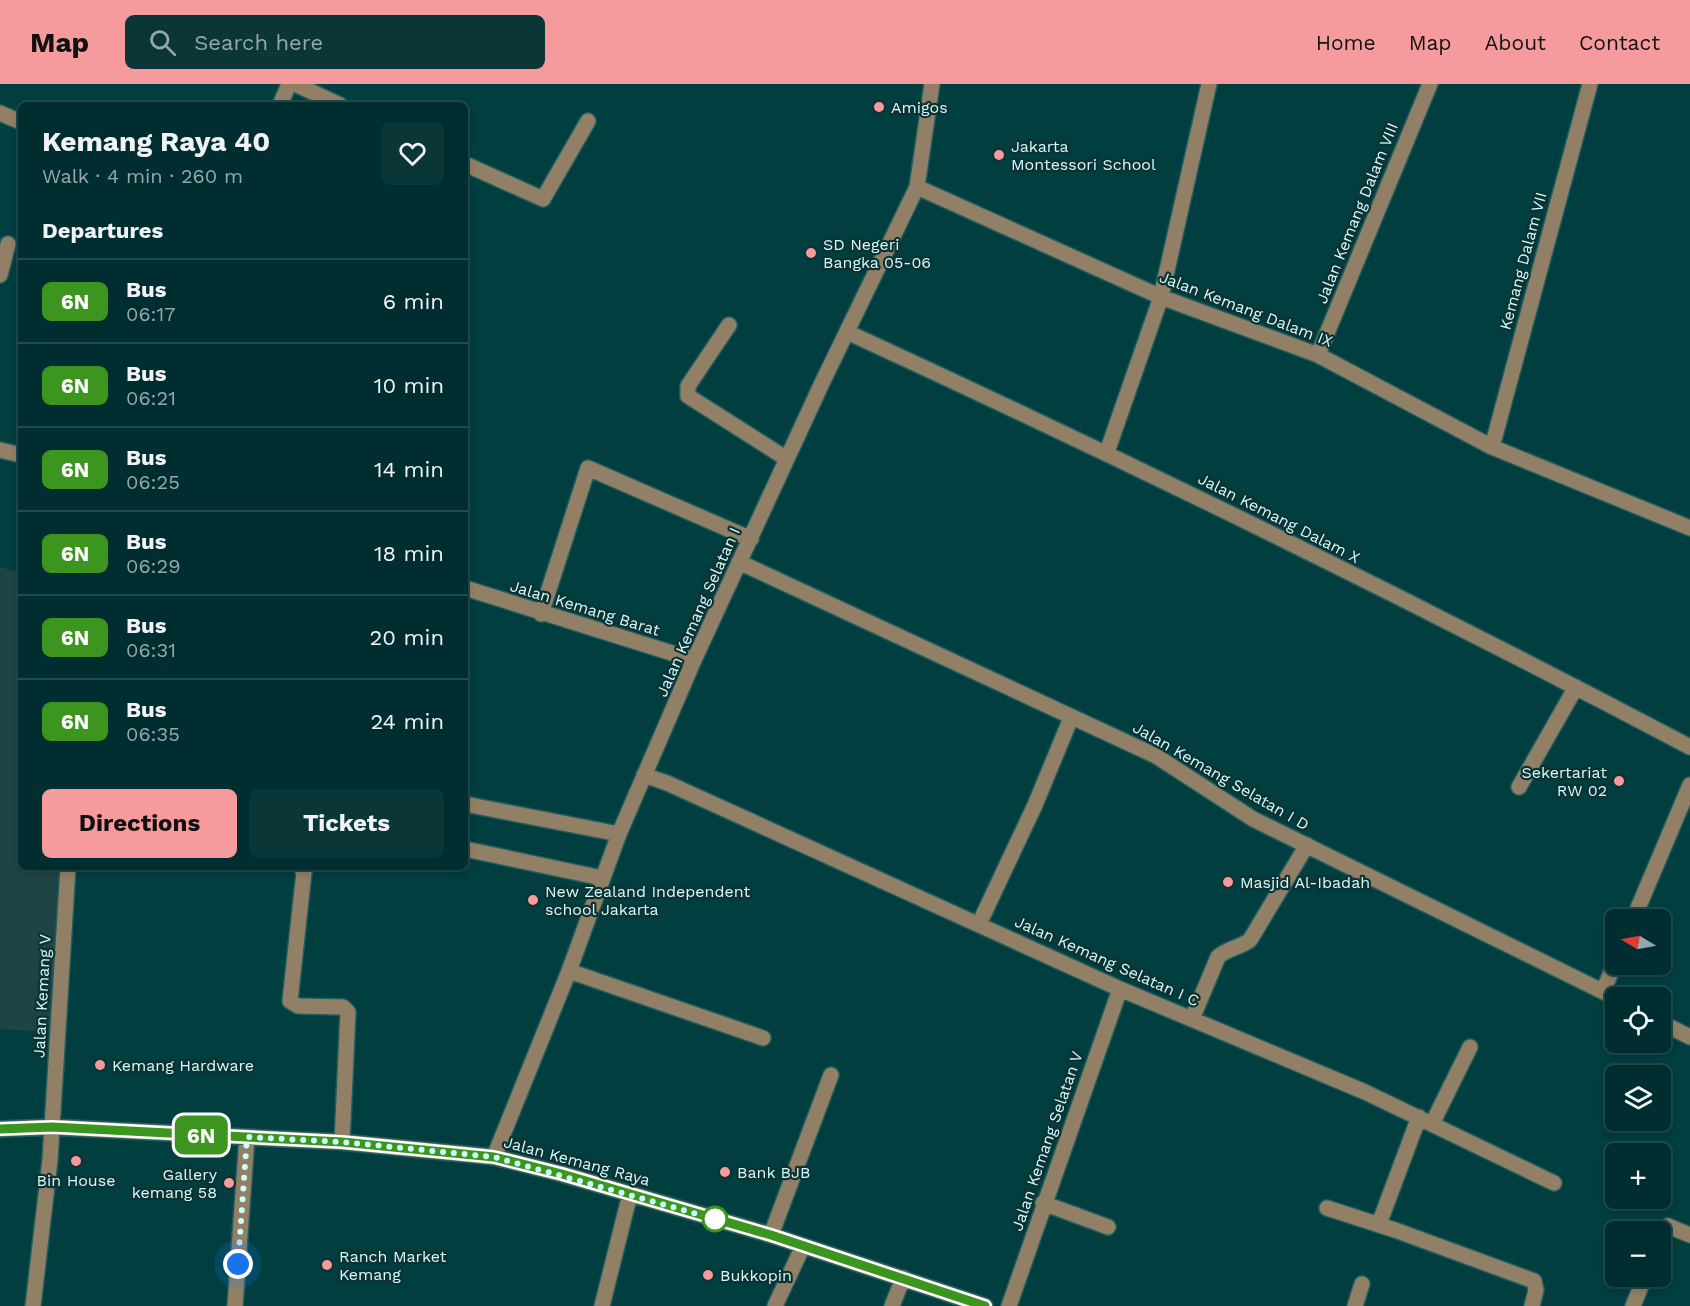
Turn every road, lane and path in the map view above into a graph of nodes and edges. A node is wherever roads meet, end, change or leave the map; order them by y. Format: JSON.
{"nodes":[{"id":1,"x":289,"y":84,"type":"edge"},
{"id":2,"x":296,"y":84,"type":"edge"},
{"id":3,"x":932,"y":84,"type":"edge"},
{"id":4,"x":1209,"y":84,"type":"edge"},
{"id":5,"x":1430,"y":84,"type":"edge"},
{"id":6,"x":1590,"y":84,"type":"edge"},
{"id":7,"x":281,"y":102,"type":"edge"},
{"id":8,"x":334,"y":102,"type":"edge"},
{"id":9,"x":0,"y":113,"type":"edge"},
{"id":10,"x":18,"y":121,"type":"edge"},
{"id":11,"x":588,"y":121,"type":"dead end"},
{"id":12,"x":468,"y":165,"type":"edge"},
{"id":13,"x":917,"y":188,"type":"junction"},
{"id":14,"x":9,"y":244,"type":"dead end"},
{"id":15,"x":0,"y":275,"type":"edge"},
{"id":16,"x":1161,"y":297,"type":"junction"},
{"id":17,"x":729,"y":325,"type":"dead end"},
{"id":18,"x":847,"y":332,"type":"junction"},
{"id":19,"x":1318,"y":355,"type":"junction"},
{"id":20,"x":1492,"y":447,"type":"junction"},
{"id":21,"x":0,"y":450,"type":"edge"},
{"id":22,"x":1107,"y":452,"type":"junction"},
{"id":23,"x":18,"y":454,"type":"edge"},
{"id":24,"x":787,"y":459,"type":"junction"},
{"id":25,"x":1690,"y":528,"type":"edge"},
{"id":26,"x":751,"y":539,"type":"junction"},
{"id":27,"x":739,"y":562,"type":"junction"},
{"id":28,"x":468,"y":589,"type":"edge"},
{"id":29,"x":541,"y":614,"type":"junction"},
{"id":30,"x":694,"y":660,"type":"junction"},
{"id":31,"x":1576,"y":687,"type":"junction"},
{"id":32,"x":1071,"y":718,"type":"junction"},
{"id":33,"x":1690,"y":747,"type":"edge"},
{"id":34,"x":644,"y":775,"type":"junction"},
{"id":35,"x":1690,"y":785,"type":"edge"},
{"id":36,"x":1519,"y":787,"type":"dead end"},
{"id":37,"x":468,"y":805,"type":"edge"},
{"id":38,"x":619,"y":834,"type":"junction"},
{"id":39,"x":1307,"y":845,"type":"junction"},
{"id":40,"x":468,"y":850,"type":"edge"},
{"id":41,"x":68,"y":870,"type":"edge"},
{"id":42,"x":303,"y":870,"type":"edge"},
{"id":43,"x":602,"y":878,"type":"junction"},
{"id":44,"x":1638,"y":909,"type":"edge"},
{"id":45,"x":979,"y":924,"type":"junction"},
{"id":46,"x":569,"y":971,"type":"junction"},
{"id":47,"x":1120,"y":989,"type":"junction"},
{"id":48,"x":1605,"y":993,"type":"edge"},
{"id":49,"x":1192,"y":1019,"type":"junction"},
{"id":50,"x":1671,"y":1027,"type":"edge"},
{"id":51,"x":1690,"y":1036,"type":"edge"},
{"id":52,"x":763,"y":1038,"type":"dead end"},
{"id":53,"x":1470,"y":1047,"type":"dead end"},
{"id":54,"x":831,"y":1076,"type":"dead end"},
{"id":55,"x":1426,"y":1120,"type":"junction"},
{"id":56,"x":52,"y":1127,"type":"junction"},
{"id":57,"x":0,"y":1129,"type":"edge"},
{"id":58,"x":247,"y":1137,"type":"junction"},
{"id":59,"x":342,"y":1142,"type":"junction"},
{"id":60,"x":494,"y":1157,"type":"junction"},
{"id":61,"x":1554,"y":1183,"type":"dead end"},
{"id":62,"x":630,"y":1194,"type":"junction"},
{"id":63,"x":1043,"y":1203,"type":"junction"},
{"id":64,"x":1327,"y":1208,"type":"dead end"},
{"id":65,"x":1379,"y":1224,"type":"junction"},
{"id":66,"x":1108,"y":1227,"type":"dead end"},
{"id":67,"x":1671,"y":1227,"type":"edge"},
{"id":68,"x":771,"y":1235,"type":"junction"},
{"id":69,"x":1690,"y":1235,"type":"edge"},
{"id":70,"x":802,"y":1246,"type":"junction"},
{"id":71,"x":903,"y":1278,"type":"junction"},
{"id":72,"x":1362,"y":1284,"type":"dead end"},
{"id":73,"x":1641,"y":1287,"type":"edge"},
{"id":74,"x":33,"y":1306,"type":"edge"},
{"id":75,"x":235,"y":1306,"type":"edge"},
{"id":76,"x":602,"y":1306,"type":"edge"},
{"id":77,"x":775,"y":1306,"type":"edge"},
{"id":78,"x":892,"y":1306,"type":"edge"},
{"id":79,"x":985,"y":1306,"type":"edge"},
{"id":80,"x":1009,"y":1306,"type":"edge"},
{"id":81,"x":1355,"y":1306,"type":"edge"},
{"id":82,"x":1532,"y":1306,"type":"edge"},
{"id":83,"x":1633,"y":1306,"type":"edge"}],
"edges":[{"from":1,"to":7,"type":"street"},
{"from":2,"to":8,"type":"street"},
{"from":3,"to":13,"type":"street","name":"Jalan Kemang Selatan I"},
{"from":4,"to":16,"type":"street"},
{"from":5,"to":19,"type":"street","name":"Jalan Kemang Dalam VIII"},
{"from":6,"to":20,"type":"street","name":"Kemang Dalam VII"},
{"from":9,"to":10,"type":"street"},
{"from":11,"to":12,"type":"street"},
{"from":13,"to":16,"type":"street","name":"Jalan Kemang Dalam IX"},
{"from":13,"to":18,"type":"street","name":"Jalan Kemang Selatan I"},
{"from":14,"to":15,"type":"street"},
{"from":16,"to":19,"type":"street","name":"Jalan Kemang Dalam IX"},
{"from":16,"to":22,"type":"street"},
{"from":17,"to":24,"type":"street"},
{"from":18,"to":22,"type":"street","name":"Jalan Kemang Dalam X"},
{"from":18,"to":24,"type":"street","name":"Jalan Kemang Selatan I"},
{"from":19,"to":20,"type":"street","name":"Jalan Kemang Dalam IX"},
{"from":20,"to":25,"type":"street","name":"Jalan Kemang Dalam IX"},
{"from":21,"to":23,"type":"street"},
{"from":22,"to":31,"type":"street","name":"Jalan Kemang Dalam X"},
{"from":24,"to":26,"type":"street","name":"Jalan Kemang Selatan I"},
{"from":26,"to":27,"type":"street","name":"Jalan Kemang Selatan I"},
{"from":26,"to":29,"type":"street"},
{"from":27,"to":30,"type":"street","name":"Jalan Kemang Selatan I"},
{"from":27,"to":32,"type":"street","name":"Jalan Kemang Selatan I D"},
{"from":28,"to":29,"type":"street","name":"Jalan Kemang Barat"},
{"from":29,"to":30,"type":"street","name":"Jalan Kemang Barat"},
{"from":30,"to":34,"type":"street","name":"Jalan Kemang Selatan I"},
{"from":31,"to":33,"type":"street","name":"Jalan Kemang Dalam X"},
{"from":31,"to":36,"type":"street"},
{"from":32,"to":39,"type":"street","name":"Jalan Kemang Selatan I D"},
{"from":32,"to":45,"type":"street"},
{"from":34,"to":38,"type":"street","name":"Jalan Kemang Selatan I"},
{"from":34,"to":45,"type":"street","name":"Jalan Kemang Selatan I C"},
{"from":35,"to":44,"type":"street"},
{"from":37,"to":38,"type":"street"},
{"from":38,"to":43,"type":"street","name":"Jalan Kemang Selatan I"},
{"from":39,"to":48,"type":"street","name":"Jalan Kemang Selatan I D"},
{"from":39,"to":49,"type":"street"},
{"from":40,"to":43,"type":"street"},
{"from":41,"to":56,"type":"street","name":"Jalan Kemang V"},
{"from":42,"to":59,"type":"street"},
{"from":43,"to":46,"type":"street","name":"Jalan Kemang Selatan I"},
{"from":45,"to":47,"type":"street","name":"Jalan Kemang Selatan I C"},
{"from":46,"to":52,"type":"street"},
{"from":46,"to":60,"type":"street","name":"Jalan Kemang Selatan I"},
{"from":47,"to":49,"type":"street","name":"Jalan Kemang Selatan I C"},
{"from":47,"to":63,"type":"street","name":"Jalan Kemang Selatan V"},
{"from":49,"to":55,"type":"street","name":"Jalan Kemang Selatan I C"},
{"from":50,"to":51,"type":"street"},
{"from":53,"to":55,"type":"street"},
{"from":54,"to":68,"type":"street"},
{"from":55,"to":61,"type":"street","name":"Jalan Kemang Selatan I C"},
{"from":55,"to":65,"type":"street"},
{"from":56,"to":57,"type":"street","name":"Jalan Kemang Raya"},
{"from":56,"to":58,"type":"street","name":"Jalan Kemang Raya"},
{"from":56,"to":74,"type":"street","name":"Jalan Kemang V"},
{"from":58,"to":59,"type":"street","name":"Jalan Kemang Raya"},
{"from":58,"to":75,"type":"street"},
{"from":59,"to":60,"type":"street","name":"Jalan Kemang Raya"},
{"from":60,"to":62,"type":"street","name":"Jalan Kemang Raya"},
{"from":62,"to":68,"type":"street","name":"Jalan Kemang Raya"},
{"from":62,"to":76,"type":"street"},
{"from":63,"to":66,"type":"street"},
{"from":63,"to":80,"type":"street","name":"Jalan Kemang Selatan V"},
{"from":64,"to":65,"type":"street"},
{"from":65,"to":82,"type":"street"},
{"from":67,"to":69,"type":"street"},
{"from":68,"to":70,"type":"street","name":"Jalan Kemang Raya"},
{"from":70,"to":71,"type":"street","name":"Jalan Kemang Raya"},
{"from":70,"to":77,"type":"street"},
{"from":71,"to":78,"type":"street"},
{"from":71,"to":79,"type":"street","name":"Jalan Kemang Raya"},
{"from":72,"to":81,"type":"street"},
{"from":73,"to":83,"type":"street"}]}
